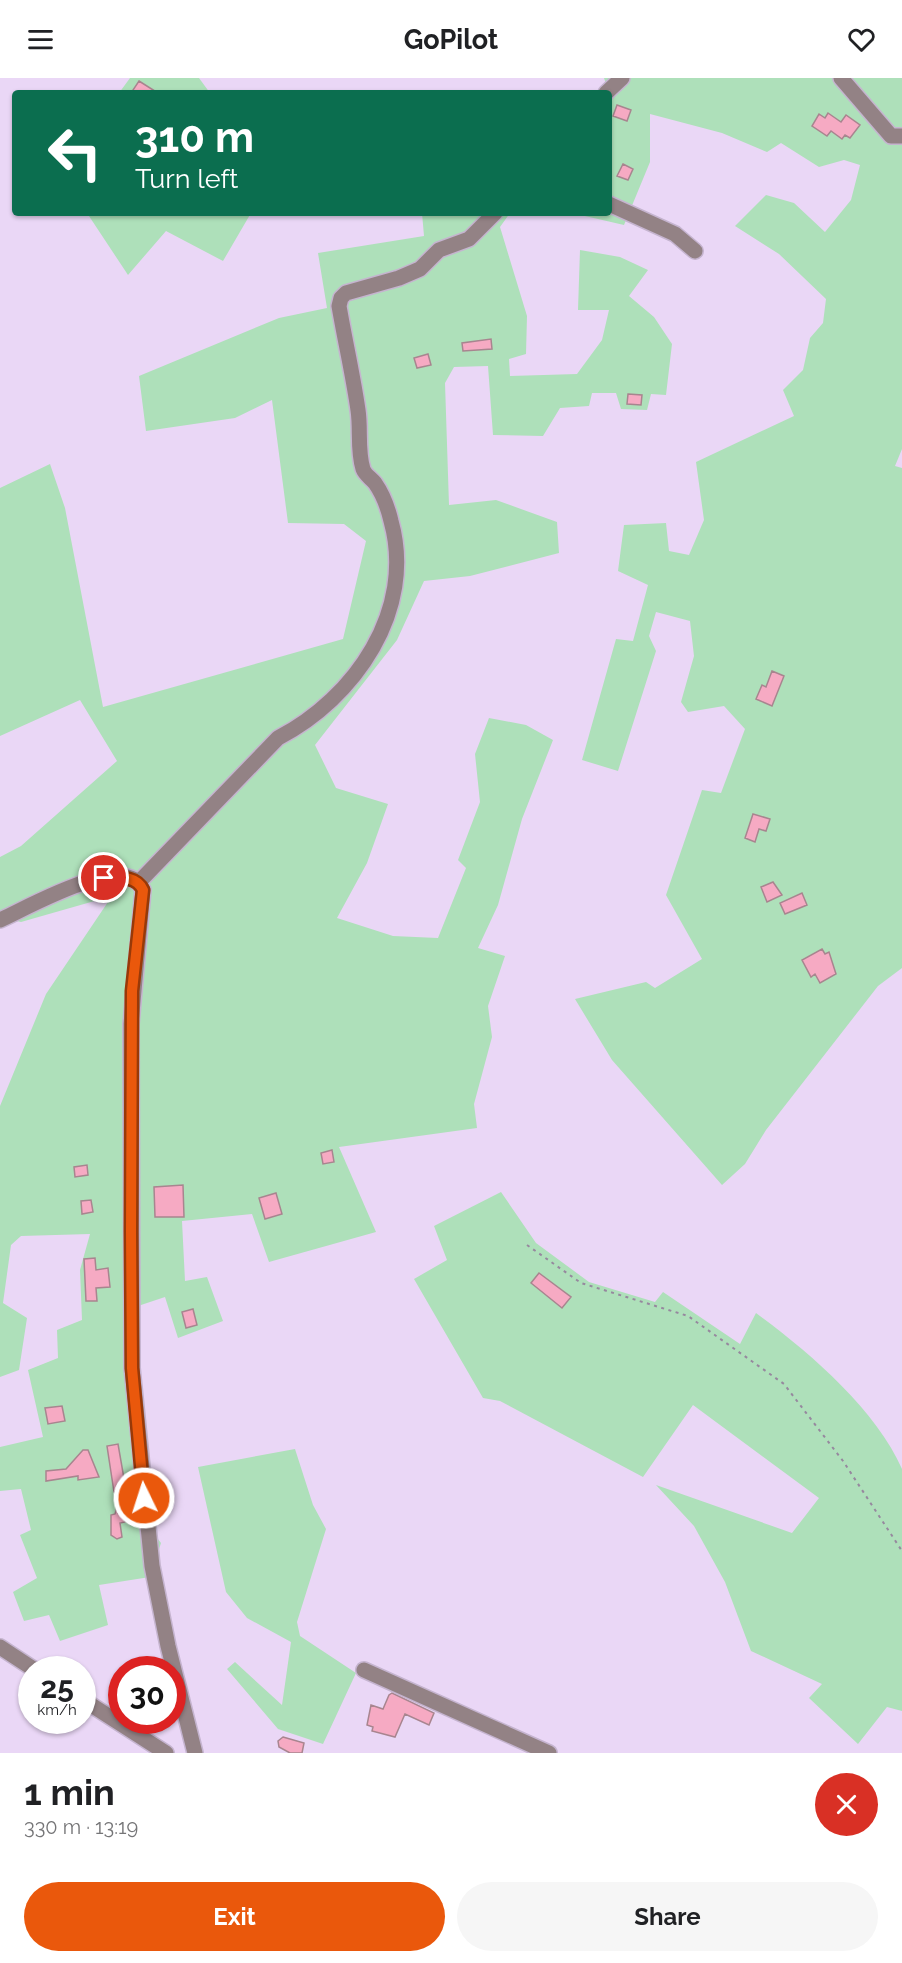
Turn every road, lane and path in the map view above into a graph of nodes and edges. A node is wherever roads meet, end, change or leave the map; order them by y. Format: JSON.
{"nodes":[{"id":1,"x":622,"y":78,"type":"edge"},
{"id":2,"x":840,"y":78,"type":"edge"},
{"id":3,"x":609,"y":90,"type":"edge"},
{"id":4,"x":902,"y":136,"type":"edge"},
{"id":5,"x":612,"y":205,"type":"edge"},
{"id":6,"x":492,"y":216,"type":"edge"},
{"id":7,"x":695,"y":251,"type":"dead end"},
{"id":8,"x":139,"y":882,"type":"junction"},
{"id":9,"x":0,"y":920,"type":"edge"},
{"id":10,"x":527,"y":1245,"type":"dead end"},
{"id":11,"x":902,"y":1551,"type":"edge"},
{"id":12,"x":0,"y":1647,"type":"edge"},
{"id":13,"x":18,"y":1659,"type":"edge"},
{"id":14,"x":364,"y":1670,"type":"dead end"},
{"id":15,"x":96,"y":1708,"type":"edge"},
{"id":16,"x":166,"y":1753,"type":"edge"},
{"id":17,"x":195,"y":1753,"type":"edge"},
{"id":18,"x":549,"y":1753,"type":"edge"}],
"edges":[{"from":1,"to":3,"type":"street"},
{"from":2,"to":4,"type":"street"},
{"from":5,"to":7,"type":"street"},
{"from":6,"to":8,"type":"street"},
{"from":8,"to":9,"type":"street"},
{"from":8,"to":17,"type":"street"},
{"from":10,"to":11,"type":"path"},
{"from":12,"to":13,"type":"street"},
{"from":14,"to":18,"type":"street"},
{"from":15,"to":16,"type":"street"}]}
